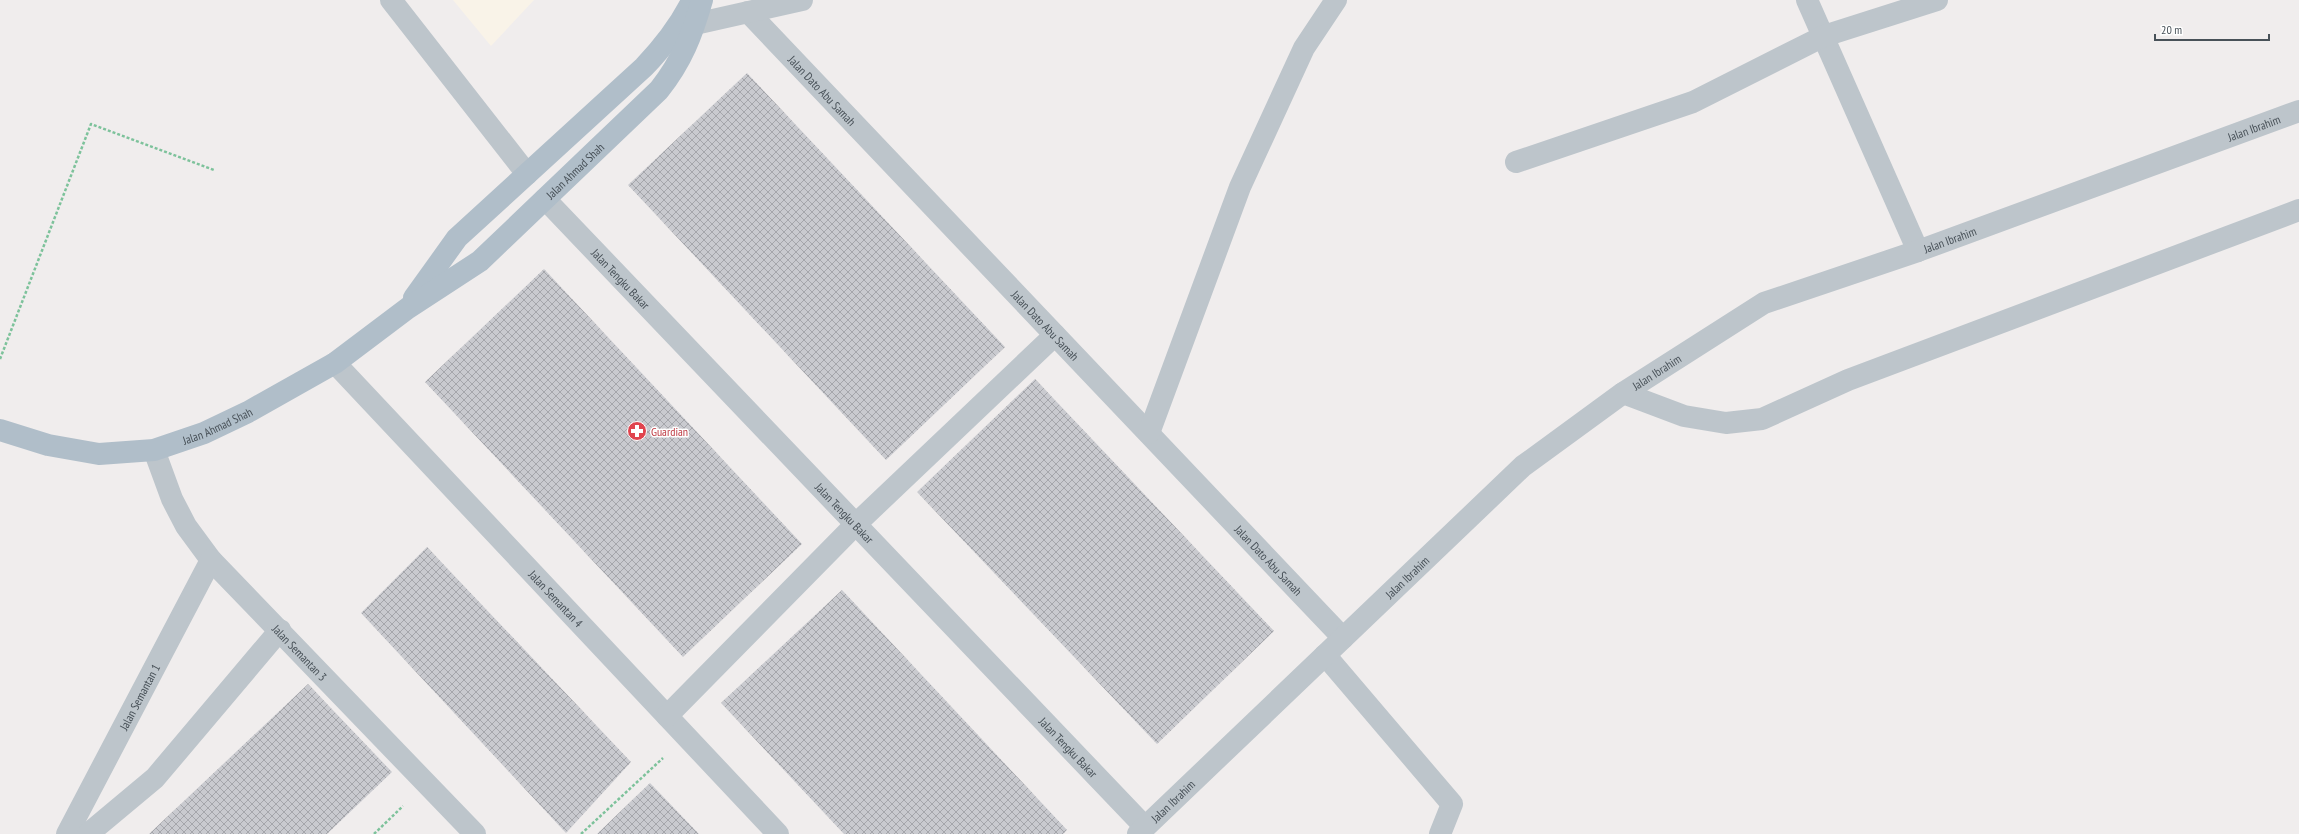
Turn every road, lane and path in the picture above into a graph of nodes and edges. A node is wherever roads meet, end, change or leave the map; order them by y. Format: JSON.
{"nodes":[{"id":1,"x":391,"y":0,"type":"edge"},
{"id":2,"x":693,"y":0,"type":"edge"},
{"id":3,"x":702,"y":0,"type":"edge"},
{"id":4,"x":802,"y":0,"type":"edge"},
{"id":5,"x":1336,"y":0,"type":"edge"},
{"id":6,"x":1807,"y":0,"type":"edge"},
{"id":7,"x":1937,"y":0,"type":"edge"},
{"id":8,"x":778,"y":3,"type":"edge"},
{"id":9,"x":748,"y":12,"type":"junction"},
{"id":10,"x":695,"y":24,"type":"junction"},
{"id":11,"x":1824,"y":36,"type":"junction"},
{"id":12,"x":2299,"y":111,"type":"edge"},
{"id":13,"x":1516,"y":162,"type":"dead end"},
{"id":14,"x":214,"y":170,"type":"dead end"},
{"id":15,"x":527,"y":174,"type":"junction"},
{"id":16,"x":545,"y":199,"type":"junction"},
{"id":17,"x":2299,"y":210,"type":"edge"},
{"id":18,"x":1918,"y":251,"type":"junction"},
{"id":19,"x":408,"y":308,"type":"junction"},
{"id":20,"x":1055,"y":335,"type":"junction"},
{"id":21,"x":0,"y":359,"type":"edge"},
{"id":22,"x":335,"y":363,"type":"junction"},
{"id":23,"x":1623,"y":393,"type":"junction"},
{"id":24,"x":0,"y":430,"type":"edge"},
{"id":25,"x":1149,"y":433,"type":"junction"},
{"id":26,"x":154,"y":450,"type":"junction"},
{"id":27,"x":856,"y":524,"type":"junction"},
{"id":28,"x":212,"y":560,"type":"junction"},
{"id":29,"x":280,"y":630,"type":"junction"},
{"id":30,"x":1343,"y":638,"type":"junction"},
{"id":31,"x":1325,"y":655,"type":"junction"},
{"id":32,"x":667,"y":716,"type":"junction"},
{"id":33,"x":686,"y":736,"type":"junction"},
{"id":34,"x":427,"y":784,"type":"junction"},
{"id":35,"x":1142,"y":831,"type":"edge"},
{"id":36,"x":67,"y":834,"type":"edge"},
{"id":37,"x":88,"y":834,"type":"edge"},
{"id":38,"x":374,"y":834,"type":"edge"},
{"id":39,"x":475,"y":834,"type":"edge"},
{"id":40,"x":581,"y":834,"type":"edge"},
{"id":41,"x":778,"y":834,"type":"edge"},
{"id":42,"x":1440,"y":834,"type":"edge"}],
"edges":[{"from":1,"to":15,"type":"street"},
{"from":2,"to":15,"type":"main road","name":"Jalan Ahmad Shah"},
{"from":3,"to":10,"type":"main road","name":"Jalan Ahmad Shah"},
{"from":4,"to":8,"type":"street"},
{"from":5,"to":25,"type":"street"},
{"from":6,"to":11,"type":"street"},
{"from":7,"to":11,"type":"street"},
{"from":8,"to":9,"type":"street"},
{"from":9,"to":10,"type":"street"},
{"from":9,"to":20,"type":"street","name":"Jalan Dato Abu Samah"},
{"from":10,"to":16,"type":"main road","name":"Jalan Ahmad Shah"},
{"from":11,"to":13,"type":"street"},
{"from":11,"to":18,"type":"street"},
{"from":12,"to":18,"type":"street","name":"Jalan Ibrahim"},
{"from":14,"to":21,"type":"path"},
{"from":15,"to":19,"type":"main road","name":"Jalan Ahmad Shah"},
{"from":16,"to":19,"type":"main road","name":"Jalan Ahmad Shah"},
{"from":16,"to":27,"type":"street","name":"Jalan Tengku Bakar"},
{"from":17,"to":23,"type":"street"},
{"from":18,"to":23,"type":"street","name":"Jalan Ibrahim"},
{"from":19,"to":22,"type":"main road","name":"Jalan Ahmad Shah"},
{"from":20,"to":25,"type":"street","name":"Jalan Dato Abu Samah"},
{"from":20,"to":27,"type":"street"},
{"from":22,"to":26,"type":"main road","name":"Jalan Ahmad Shah"},
{"from":22,"to":32,"type":"street","name":"Jalan Semantan 4"},
{"from":23,"to":30,"type":"street","name":"Jalan Ibrahim"},
{"from":24,"to":26,"type":"main road","name":"Jalan Ahmad Shah"},
{"from":25,"to":30,"type":"street","name":"Jalan Dato Abu Samah"},
{"from":26,"to":28,"type":"street","name":"Jalan Semantan 3"},
{"from":27,"to":32,"type":"street"},
{"from":27,"to":35,"type":"street","name":"Jalan Tengku Bakar"},
{"from":28,"to":29,"type":"street","name":"Jalan Semantan 3"},
{"from":28,"to":36,"type":"street","name":"Jalan Semantan 1"},
{"from":29,"to":34,"type":"street","name":"Jalan Semantan 3"},
{"from":29,"to":37,"type":"street"},
{"from":30,"to":31,"type":"street","name":"Jalan Ibrahim"},
{"from":31,"to":35,"type":"street","name":"Jalan Ibrahim"},
{"from":31,"to":42,"type":"street"},
{"from":32,"to":33,"type":"street","name":"Jalan Semantan 4"},
{"from":33,"to":40,"type":"path"},
{"from":33,"to":41,"type":"street","name":"Jalan Semantan 4"},
{"from":34,"to":38,"type":"path"},
{"from":34,"to":39,"type":"street","name":"Jalan Semantan 3"}]}
